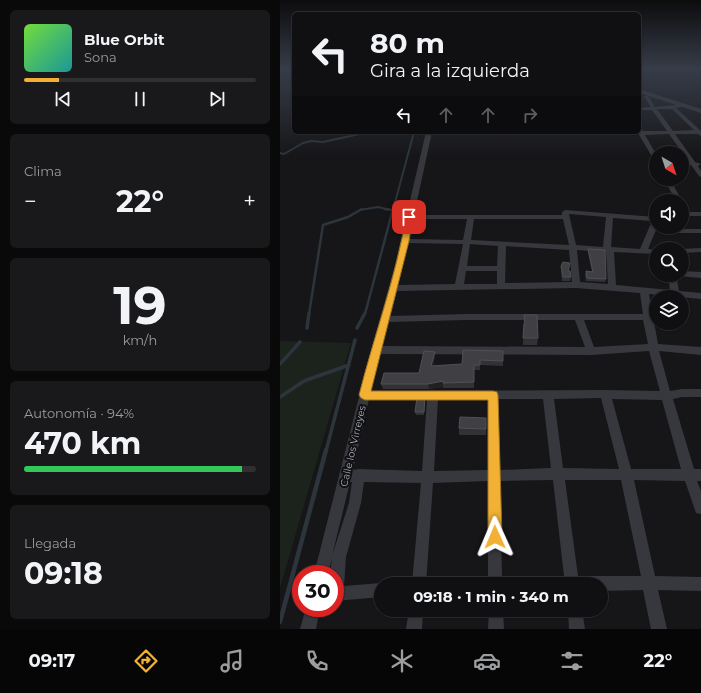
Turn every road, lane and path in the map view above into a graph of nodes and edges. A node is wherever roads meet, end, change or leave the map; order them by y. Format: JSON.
{"nodes":[{"id":1,"x":646,"y":97,"type":"dead end"},
{"id":2,"x":659,"y":97,"type":"edge"},
{"id":3,"x":682,"y":105,"type":"junction"},
{"id":4,"x":673,"y":107,"type":"junction"},
{"id":5,"x":641,"y":108,"type":"edge"},
{"id":6,"x":655,"y":109,"type":"junction"},
{"id":7,"x":701,"y":111,"type":"edge"},
{"id":8,"x":641,"y":131,"type":"edge"},
{"id":9,"x":641,"y":133,"type":"edge"},
{"id":10,"x":672,"y":133,"type":"junction"},
{"id":11,"x":700,"y":133,"type":"edge"},
{"id":12,"x":429,"y":134,"type":"edge"},
{"id":13,"x":649,"y":147,"type":"edge"},
{"id":14,"x":689,"y":164,"type":"edge"},
{"id":15,"x":694,"y":164,"type":"junction"},
{"id":16,"x":701,"y":164,"type":"edge"},
{"id":17,"x":701,"y":175,"type":"edge"},
{"id":18,"x":689,"y":214,"type":"edge"},
{"id":19,"x":701,"y":214,"type":"edge"},
{"id":20,"x":610,"y":215,"type":"junction"},
{"id":21,"x":409,"y":217,"type":"junction"},
{"id":22,"x":565,"y":217,"type":"junction"},
{"id":23,"x":471,"y":218,"type":"junction"},
{"id":24,"x":649,"y":221,"type":"edge"},
{"id":25,"x":689,"y":231,"type":"edge"},
{"id":26,"x":701,"y":231,"type":"edge"},
{"id":27,"x":650,"y":234,"type":"edge"},
{"id":28,"x":406,"y":241,"type":"junction"},
{"id":29,"x":467,"y":242,"type":"junction"},
{"id":30,"x":502,"y":244,"type":"junction"},
{"id":31,"x":573,"y":247,"type":"junction"},
{"id":32,"x":609,"y":250,"type":"junction"},
{"id":33,"x":701,"y":250,"type":"edge"},
{"id":34,"x":689,"y":251,"type":"edge"},
{"id":35,"x":643,"y":252,"type":"junction"},
{"id":36,"x":649,"y":252,"type":"edge"},
{"id":37,"x":462,"y":268,"type":"junction"},
{"id":38,"x":501,"y":269,"type":"junction"},
{"id":39,"x":689,"y":274,"type":"edge"},
{"id":40,"x":701,"y":275,"type":"edge"},
{"id":41,"x":576,"y":285,"type":"junction"},
{"id":42,"x":459,"y":286,"type":"junction"},
{"id":43,"x":501,"y":286,"type":"junction"},
{"id":44,"x":612,"y":287,"type":"junction"},
{"id":45,"x":394,"y":288,"type":"junction"},
{"id":46,"x":644,"y":290,"type":"junction"},
{"id":47,"x":649,"y":291,"type":"edge"},
{"id":48,"x":689,"y":295,"type":"edge"},
{"id":49,"x":701,"y":296,"type":"edge"},
{"id":50,"x":578,"y":317,"type":"junction"},
{"id":51,"x":647,"y":317,"type":"junction"},
{"id":52,"x":386,"y":319,"type":"junction"},
{"id":53,"x":652,"y":347,"type":"junction"},
{"id":54,"x":376,"y":350,"type":"junction"},
{"id":55,"x":591,"y":351,"type":"junction"},
{"id":56,"x":701,"y":351,"type":"edge"},
{"id":57,"x":432,"y":394,"type":"junction"},
{"id":58,"x":548,"y":394,"type":"junction"},
{"id":59,"x":605,"y":394,"type":"junction"},
{"id":60,"x":701,"y":394,"type":"edge"},
{"id":61,"x":365,"y":395,"type":"junction"},
{"id":62,"x":493,"y":395,"type":"junction"},
{"id":63,"x":666,"y":396,"type":"junction"},
{"id":64,"x":559,"y":474,"type":"junction"},
{"id":65,"x":626,"y":474,"type":"junction"},
{"id":66,"x":695,"y":475,"type":"edge"},
{"id":67,"x":345,"y":476,"type":"junction"},
{"id":68,"x":359,"y":476,"type":"junction"},
{"id":69,"x":495,"y":476,"type":"junction"},
{"id":70,"x":428,"y":477,"type":"junction"},
{"id":71,"x":701,"y":508,"type":"edge"},
{"id":72,"x":342,"y":523,"type":"junction"},
{"id":73,"x":325,"y":565,"type":"edge"},
{"id":74,"x":338,"y":565,"type":"edge"},
{"id":75,"x":420,"y":577,"type":"edge"},
{"id":76,"x":491,"y":577,"type":"edge"},
{"id":77,"x":571,"y":577,"type":"edge"},
{"id":78,"x":650,"y":583,"type":"junction"},
{"id":79,"x":608,"y":584,"type":"edge"},
{"id":80,"x":701,"y":584,"type":"edge"},
{"id":81,"x":374,"y":591,"type":"edge"},
{"id":82,"x":344,"y":593,"type":"edge"},
{"id":83,"x":311,"y":617,"type":"edge"},
{"id":84,"x":415,"y":617,"type":"edge"},
{"id":85,"x":496,"y":617,"type":"edge"},
{"id":86,"x":576,"y":617,"type":"edge"},
{"id":87,"x":308,"y":629,"type":"edge"},
{"id":88,"x":414,"y":629,"type":"edge"},
{"id":89,"x":496,"y":629,"type":"edge"},
{"id":90,"x":577,"y":629,"type":"edge"},
{"id":91,"x":660,"y":629,"type":"edge"}],
"edges":[{"from":1,"to":6,"type":"street"},
{"from":2,"to":3,"type":"street"},
{"from":3,"to":4,"type":"street"},
{"from":3,"to":7,"type":"street"},
{"from":4,"to":6,"type":"street"},
{"from":4,"to":11,"type":"street"},
{"from":5,"to":6,"type":"street"},
{"from":6,"to":10,"type":"street"},
{"from":8,"to":10,"type":"street"},
{"from":9,"to":13,"type":"street"},
{"from":10,"to":11,"type":"street"},
{"from":10,"to":15,"type":"street"},
{"from":12,"to":21,"type":"street","name":"Calle los Virreyes"},
{"from":14,"to":15,"type":"street"},
{"from":15,"to":16,"type":"street"},
{"from":15,"to":17,"type":"street"},
{"from":18,"to":19,"type":"street"},
{"from":20,"to":22,"type":"street"},
{"from":20,"to":24,"type":"street"},
{"from":20,"to":32,"type":"street"},
{"from":21,"to":23,"type":"street"},
{"from":21,"to":28,"type":"street","name":"Calle los Virreyes"},
{"from":22,"to":23,"type":"street"},
{"from":22,"to":31,"type":"street"},
{"from":23,"to":29,"type":"street"},
{"from":25,"to":26,"type":"street"},
{"from":27,"to":35,"type":"street"},
{"from":28,"to":29,"type":"street"},
{"from":28,"to":45,"type":"street","name":"Calle los Virreyes"},
{"from":29,"to":30,"type":"street"},
{"from":29,"to":37,"type":"street"},
{"from":30,"to":31,"type":"street"},
{"from":30,"to":38,"type":"street"},
{"from":31,"to":32,"type":"street"},
{"from":31,"to":41,"type":"street"},
{"from":32,"to":35,"type":"street"},
{"from":32,"to":44,"type":"street"},
{"from":33,"to":34,"type":"street"},
{"from":35,"to":36,"type":"street"},
{"from":37,"to":38,"type":"street"},
{"from":37,"to":42,"type":"street"},
{"from":38,"to":43,"type":"street"},
{"from":39,"to":40,"type":"street"},
{"from":41,"to":43,"type":"street"},
{"from":41,"to":44,"type":"street"},
{"from":42,"to":43,"type":"street"},
{"from":42,"to":45,"type":"street"},
{"from":44,"to":46,"type":"street"},
{"from":45,"to":52,"type":"street","name":"Calle los Virreyes"},
{"from":46,"to":47,"type":"street"},
{"from":46,"to":51,"type":"street"},
{"from":48,"to":49,"type":"street"},
{"from":50,"to":51,"type":"street"},
{"from":50,"to":52,"type":"street"},
{"from":50,"to":55,"type":"street"},
{"from":51,"to":53,"type":"street"},
{"from":52,"to":54,"type":"street","name":"Calle los Virreyes"},
{"from":53,"to":55,"type":"street"},
{"from":53,"to":56,"type":"street"},
{"from":53,"to":63,"type":"street"},
{"from":54,"to":55,"type":"street"},
{"from":54,"to":61,"type":"street","name":"Calle los Virreyes"},
{"from":57,"to":61,"type":"street"},
{"from":57,"to":62,"type":"street"},
{"from":57,"to":70,"type":"street"},
{"from":58,"to":59,"type":"street"},
{"from":58,"to":62,"type":"street"},
{"from":58,"to":64,"type":"street"},
{"from":59,"to":63,"type":"street"},
{"from":59,"to":65,"type":"street"},
{"from":60,"to":63,"type":"street"},
{"from":61,"to":67,"type":"street","name":"Calle los Virreyes"},
{"from":62,"to":69,"type":"street"},
{"from":63,"to":66,"type":"street"},
{"from":64,"to":65,"type":"street"},
{"from":64,"to":69,"type":"street"},
{"from":64,"to":77,"type":"street"},
{"from":65,"to":66,"type":"street"},
{"from":65,"to":78,"type":"street"},
{"from":66,"to":71,"type":"street"},
{"from":67,"to":68,"type":"street"},
{"from":67,"to":72,"type":"street","name":"Calle los Virreyes"},
{"from":68,"to":70,"type":"street"},
{"from":68,"to":72,"type":"street"},
{"from":69,"to":70,"type":"street"},
{"from":69,"to":76,"type":"street"},
{"from":70,"to":75,"type":"street"},
{"from":72,"to":73,"type":"street","name":"Calle los Virreyes"},
{"from":72,"to":74,"type":"street"},
{"from":78,"to":79,"type":"street"},
{"from":78,"to":80,"type":"street"},
{"from":78,"to":91,"type":"street"},
{"from":81,"to":82,"type":"street"},
{"from":83,"to":87,"type":"street"},
{"from":84,"to":88,"type":"street"},
{"from":85,"to":89,"type":"street"},
{"from":86,"to":90,"type":"street"}]}
